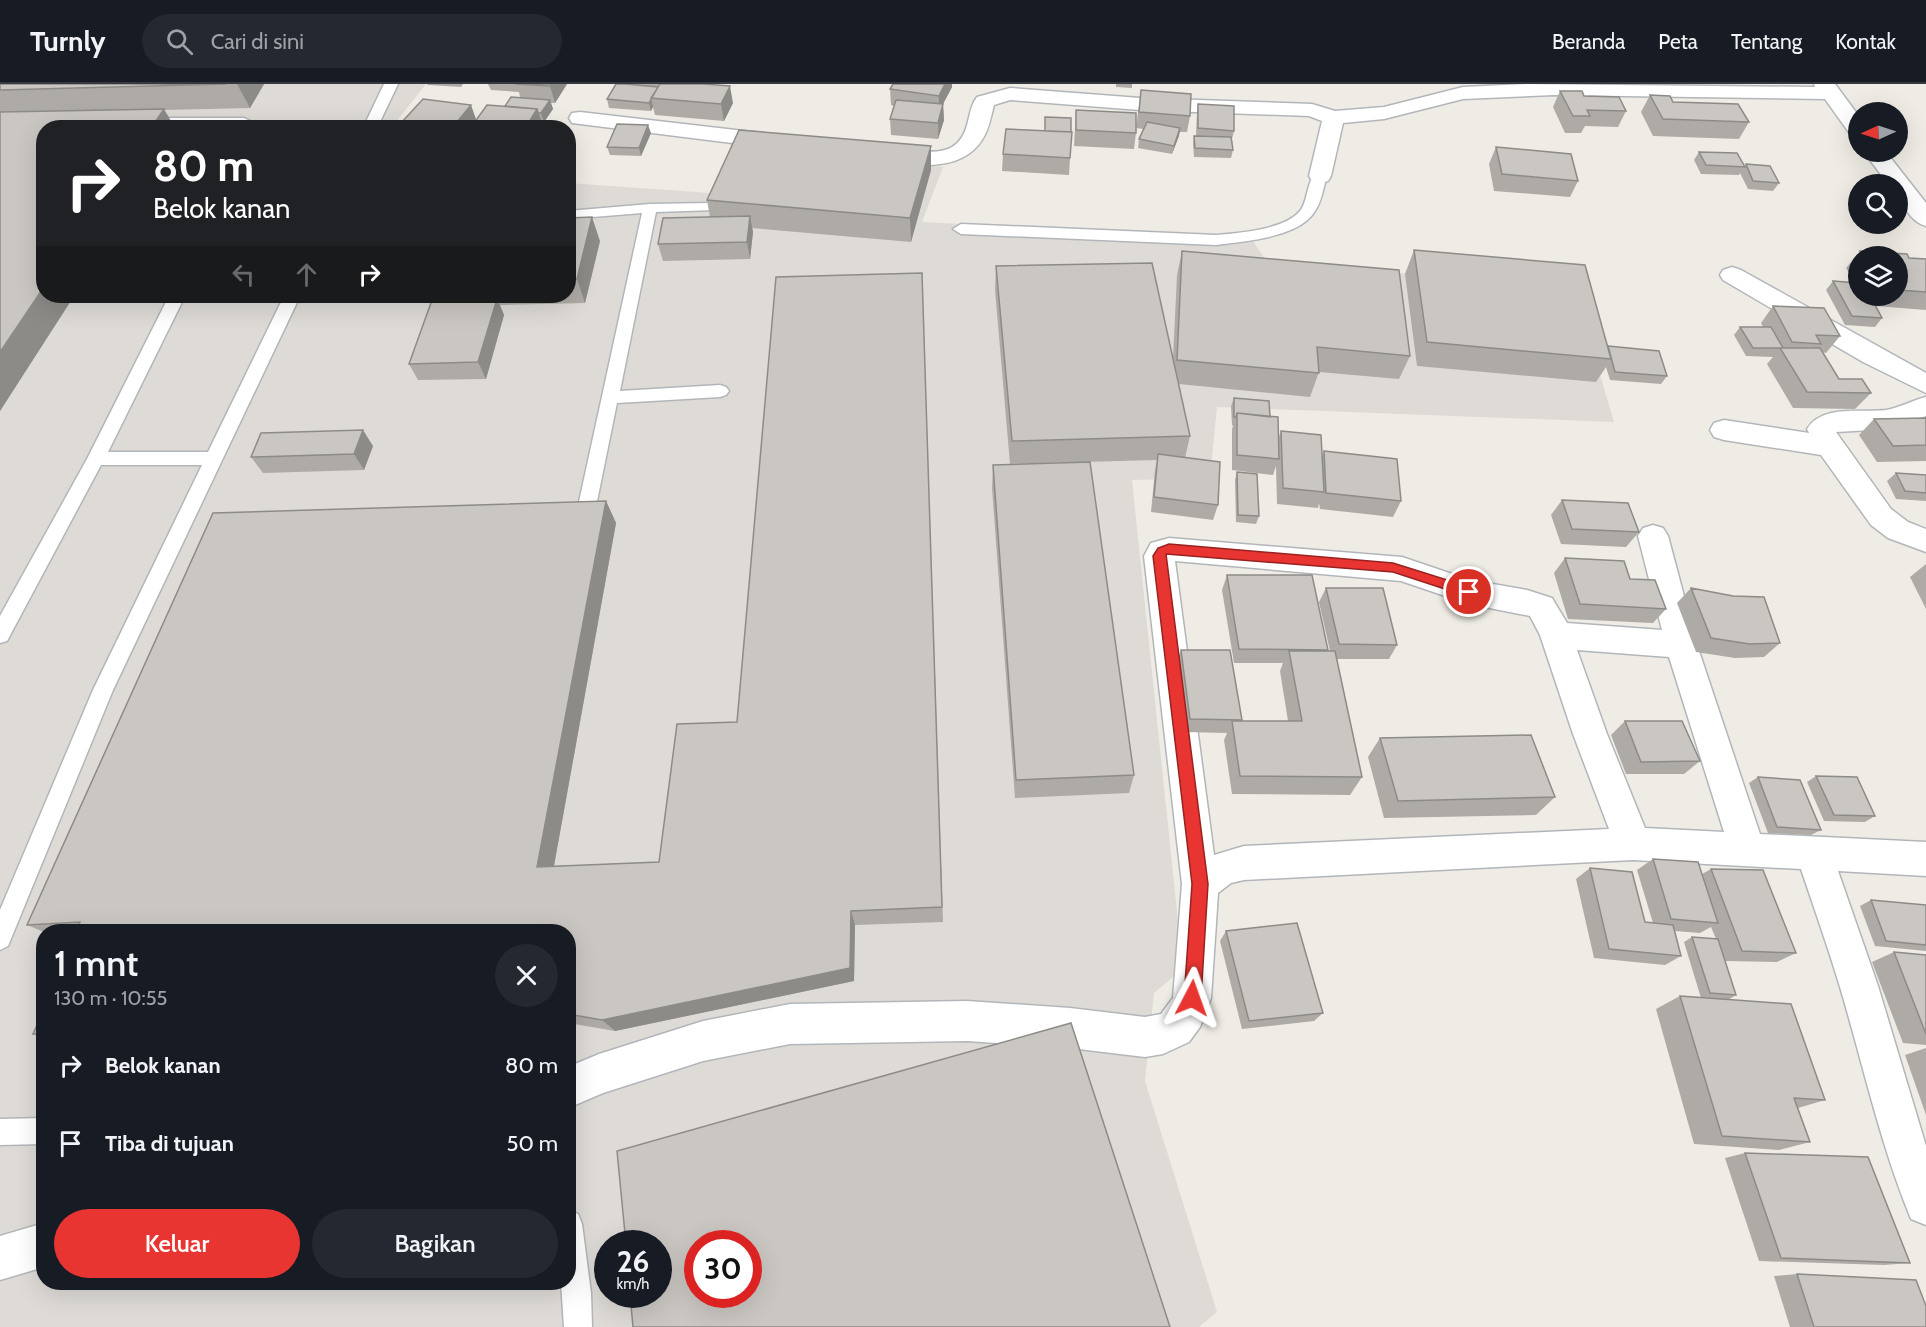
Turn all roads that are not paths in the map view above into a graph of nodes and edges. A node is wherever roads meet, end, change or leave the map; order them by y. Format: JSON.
{"nodes":[{"id":1,"x":391,"y":84,"type":"edge"},
{"id":2,"x":1828,"y":88,"type":"edge"},
{"id":3,"x":1848,"y":115,"type":"edge"},
{"id":4,"x":580,"y":118,"type":"dead end"},
{"id":5,"x":1333,"y":118,"type":"junction"},
{"id":6,"x":374,"y":120,"type":"edge"},
{"id":7,"x":799,"y":144,"type":"edge"},
{"id":8,"x":869,"y":152,"type":"edge"},
{"id":9,"x":1883,"y":162,"type":"edge"},
{"id":10,"x":1320,"y":176,"type":"joint"},
{"id":11,"x":710,"y":207,"type":"edge"},
{"id":12,"x":650,"y":208,"type":"junction"},
{"id":13,"x":576,"y":214,"type":"edge"},
{"id":14,"x":1926,"y":219,"type":"edge"},
{"id":15,"x":961,"y":229,"type":"dead end"},
{"id":16,"x":1732,"y":275,"type":"dead end"},
{"id":17,"x":174,"y":303,"type":"edge"},
{"id":18,"x":289,"y":303,"type":"edge"},
{"id":19,"x":1926,"y":384,"type":"edge"},
{"id":20,"x":720,"y":391,"type":"dead end"},
{"id":21,"x":609,"y":398,"type":"junction"},
{"id":22,"x":1926,"y":406,"type":"edge"},
{"id":23,"x":1724,"y":430,"type":"dead end"},
{"id":24,"x":1830,"y":447,"type":"junction"},
{"id":25,"x":215,"y":458,"type":"junction"},
{"id":26,"x":96,"y":459,"type":"junction"},
{"id":27,"x":586,"y":511,"type":"edge"},
{"id":28,"x":1653,"y":536,"type":"dead end"},
{"id":29,"x":1926,"y":541,"type":"edge"},
{"id":30,"x":0,"y":635,"type":"edge"},
{"id":31,"x":1556,"y":635,"type":"junction"},
{"id":32,"x":1681,"y":645,"type":"junction"},
{"id":33,"x":1633,"y":844,"type":"junction"},
{"id":34,"x":1748,"y":851,"type":"junction"},
{"id":35,"x":1813,"y":852,"type":"junction"},
{"id":36,"x":1926,"y":859,"type":"edge"},
{"id":37,"x":1200,"y":884,"type":"junction"},
{"id":38,"x":0,"y":938,"type":"edge"},
{"id":39,"x":576,"y":1084,"type":"edge"},
{"id":40,"x":36,"y":1131,"type":"edge"},
{"id":41,"x":0,"y":1132,"type":"edge"},
{"id":42,"x":1926,"y":1204,"type":"edge"},
{"id":43,"x":36,"y":1247,"type":"edge"},
{"id":44,"x":0,"y":1258,"type":"edge"},
{"id":45,"x":576,"y":1285,"type":"edge"},
{"id":46,"x":578,"y":1327,"type":"edge"}],
"edges":[{"from":1,"to":6,"type":"lane"},
{"from":2,"to":3,"type":"street"},
{"from":2,"to":5,"type":"street"},
{"from":4,"to":7,"type":"street"},
{"from":5,"to":8,"type":"street"},
{"from":5,"to":10,"type":"street"},
{"from":9,"to":14,"type":"street"},
{"from":10,"to":15,"type":"lane"},
{"from":11,"to":12,"type":"lane"},
{"from":12,"to":13,"type":"lane"},
{"from":12,"to":21,"type":"lane"},
{"from":16,"to":19,"type":"street"},
{"from":17,"to":26,"type":"lane"},
{"from":18,"to":25,"type":"lane"},
{"from":20,"to":21,"type":"lane"},
{"from":21,"to":27,"type":"lane"},
{"from":22,"to":24,"type":"street"},
{"from":23,"to":24,"type":"street"},
{"from":24,"to":29,"type":"street"},
{"from":25,"to":26,"type":"lane"},
{"from":25,"to":38,"type":"lane"},
{"from":26,"to":30,"type":"lane"},
{"from":28,"to":32,"type":"street"},
{"from":31,"to":32,"type":"street"},
{"from":31,"to":33,"type":"street"},
{"from":31,"to":37,"type":"street"},
{"from":32,"to":34,"type":"street"},
{"from":33,"to":34,"type":"street"},
{"from":33,"to":37,"type":"street"},
{"from":34,"to":35,"type":"street"},
{"from":35,"to":36,"type":"street"},
{"from":35,"to":42,"type":"street"},
{"from":37,"to":39,"type":"street"},
{"from":40,"to":41,"type":"lane"},
{"from":43,"to":44,"type":"street"},
{"from":45,"to":46,"type":"lane"}]}
